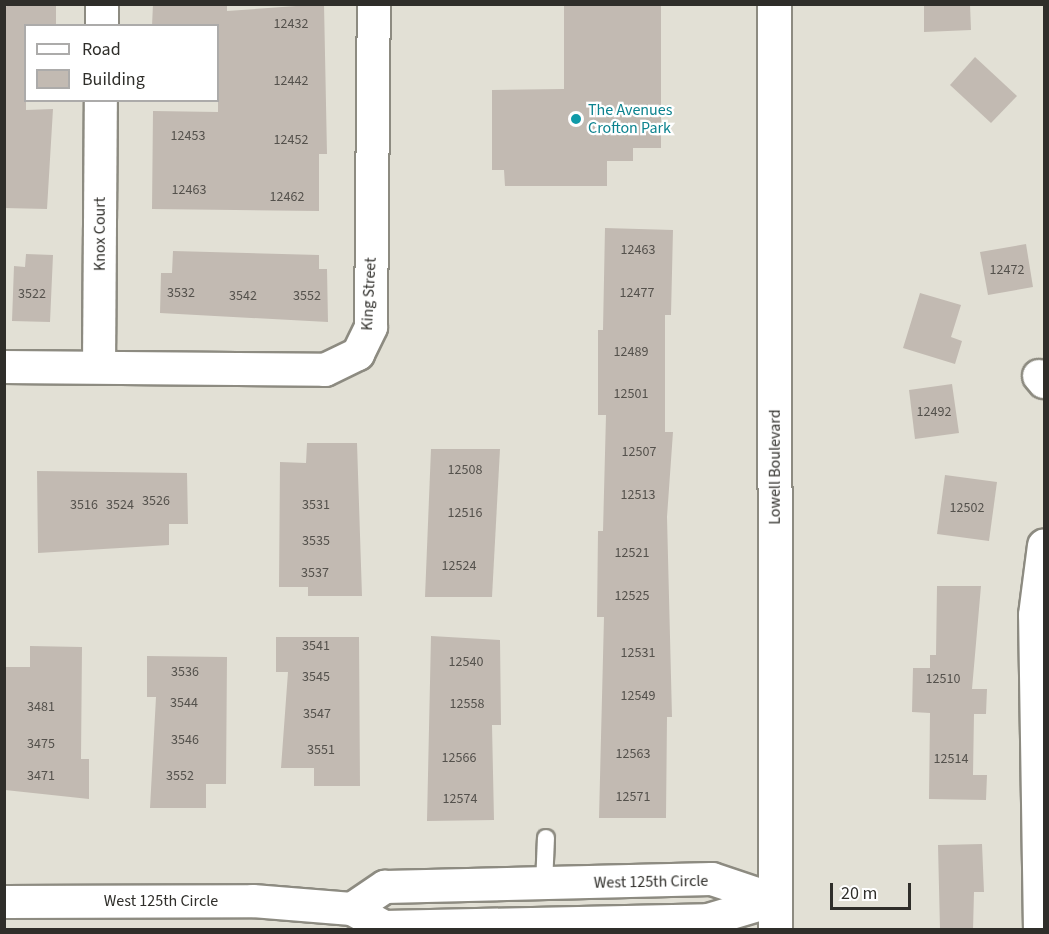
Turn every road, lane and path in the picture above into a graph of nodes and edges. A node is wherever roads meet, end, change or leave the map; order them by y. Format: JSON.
{"nodes":[{"id":1,"x":102,"y":4,"type":"edge"},
{"id":2,"x":374,"y":4,"type":"edge"},
{"id":3,"x":774,"y":4,"type":"edge"},
{"id":4,"x":102,"y":24,"type":"edge"},
{"id":5,"x":101,"y":102,"type":"edge"},
{"id":6,"x":4,"y":367,"type":"edge"},
{"id":7,"x":99,"y":368,"type":"junction"},
{"id":8,"x":1044,"y":546,"type":"edge"},
{"id":9,"x":546,"y":838,"type":"dead end"},
{"id":10,"x":544,"y":885,"type":"junction"},
{"id":11,"x":4,"y":902,"type":"edge"},
{"id":12,"x":352,"y":909,"type":"junction"},
{"id":13,"x":775,"y":915,"type":"edge"},
{"id":14,"x":1040,"y":930,"type":"edge"}],
"edges":[{"from":1,"to":4,"type":"street"},
{"from":2,"to":7,"type":"street","name":"King Street"},
{"from":3,"to":13,"type":"main road","name":"Lowell Boulevard"},
{"from":5,"to":7,"type":"street","name":"Knox Court"},
{"from":6,"to":7,"type":"street","name":"King Street"},
{"from":8,"to":14,"type":"street"},
{"from":9,"to":10,"type":"lane"},
{"from":10,"to":12,"type":"street","name":"West 125th Circle"},
{"from":10,"to":13,"type":"street","name":"West 125th Circle"},
{"from":11,"to":12,"type":"street","name":"West 125th Circle"},
{"from":12,"to":13,"type":"street","name":"West 125th Circle"}]}
